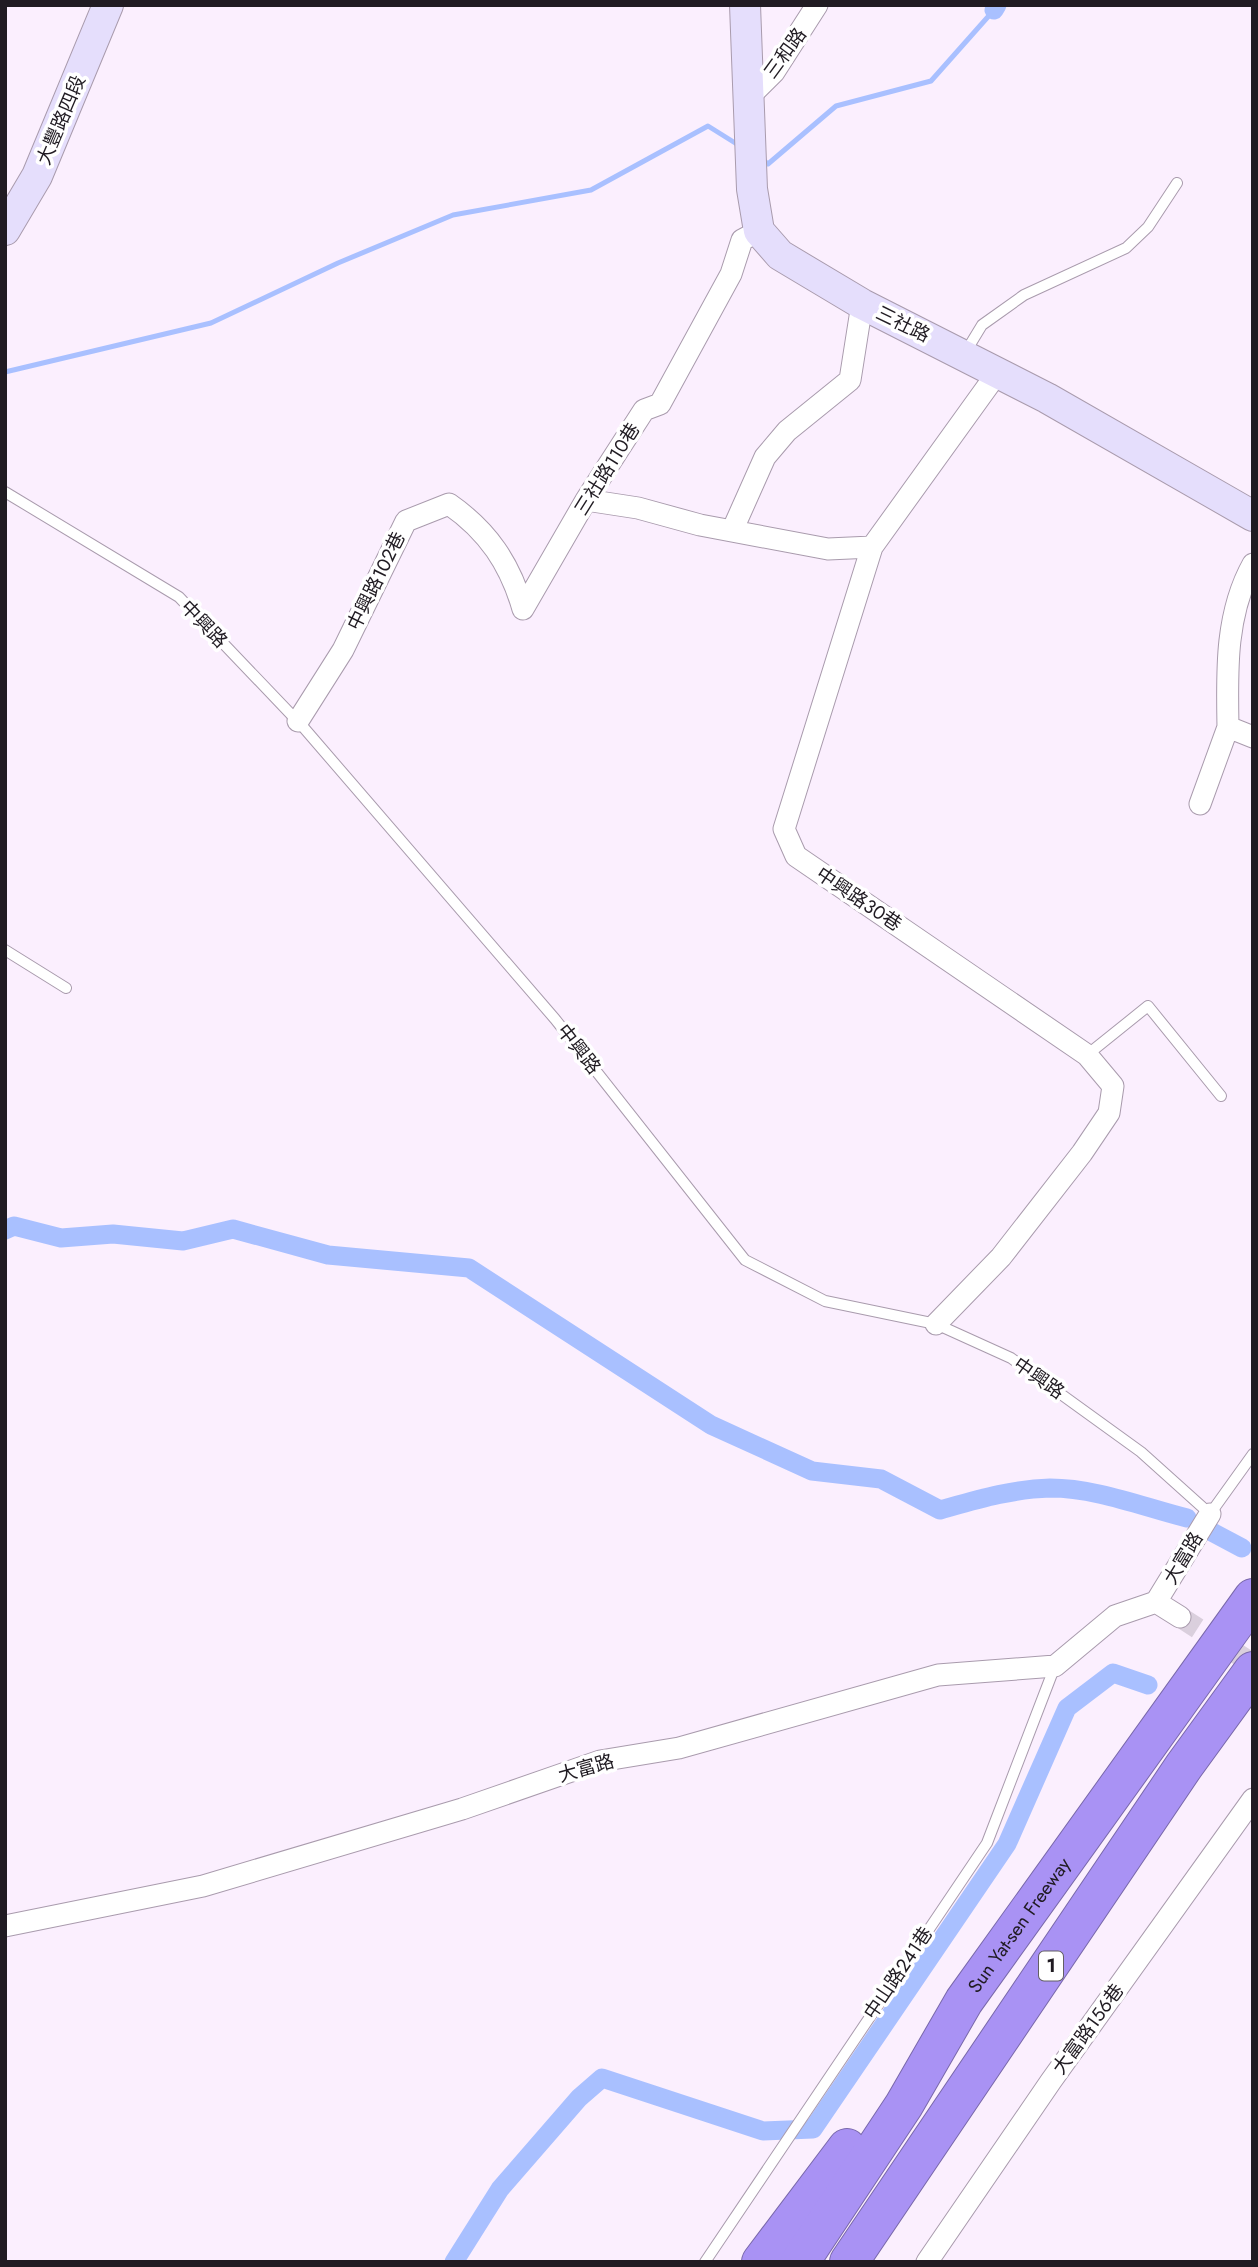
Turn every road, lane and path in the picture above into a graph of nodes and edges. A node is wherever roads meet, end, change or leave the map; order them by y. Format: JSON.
{"nodes":[{"id":1,"x":108,"y":5,"type":"edge"},
{"id":2,"x":744,"y":5,"type":"edge"},
{"id":3,"x":817,"y":5,"type":"edge"},
{"id":4,"x":748,"y":98,"type":"junction"},
{"id":5,"x":1177,"y":183,"type":"dead end"},
{"id":6,"x":5,"y":230,"type":"edge"},
{"id":7,"x":759,"y":231,"type":"junction"},
{"id":8,"x":862,"y":304,"type":"junction"},
{"id":9,"x":964,"y":354,"type":"junction"},
{"id":10,"x":998,"y":372,"type":"junction"},
{"id":11,"x":5,"y":492,"type":"edge"},
{"id":12,"x":586,"y":500,"type":"junction"},
{"id":13,"x":1253,"y":516,"type":"edge"},
{"id":14,"x":732,"y":531,"type":"junction"},
{"id":15,"x":872,"y":547,"type":"junction"},
{"id":16,"x":1253,"y":564,"type":"edge"},
{"id":17,"x":523,"y":609,"type":"joint"},
{"id":18,"x":298,"y":721,"type":"junction"},
{"id":19,"x":1228,"y":727,"type":"junction"},
{"id":20,"x":1253,"y":737,"type":"edge"},
{"id":21,"x":1200,"y":804,"type":"dead end"},
{"id":22,"x":5,"y":950,"type":"edge"},
{"id":23,"x":66,"y":988,"type":"dead end"},
{"id":24,"x":1087,"y":1055,"type":"junction"},
{"id":25,"x":1221,"y":1096,"type":"dead end"},
{"id":26,"x":936,"y":1325,"type":"junction"},
{"id":27,"x":1253,"y":1454,"type":"edge"},
{"id":28,"x":1210,"y":1514,"type":"junction"},
{"id":29,"x":1253,"y":1598,"type":"edge"},
{"id":30,"x":1156,"y":1602,"type":"junction"},
{"id":31,"x":1180,"y":1617,"type":"tunnel mouth"},
{"id":32,"x":1055,"y":1666,"type":"junction"},
{"id":33,"x":1253,"y":1671,"type":"edge"},
{"id":34,"x":1253,"y":1799,"type":"edge"},
{"id":35,"x":5,"y":1926,"type":"edge"},
{"id":36,"x":964,"y":2001,"type":"junction"},
{"id":37,"x":705,"y":2262,"type":"edge"},
{"id":38,"x":761,"y":2262,"type":"edge"},
{"id":39,"x":800,"y":2262,"type":"edge"},
{"id":40,"x":849,"y":2262,"type":"edge"},
{"id":41,"x":927,"y":2262,"type":"edge"}],
"edges":[{"from":1,"to":6,"type":"street","name":"大豐路四段"},
{"from":2,"to":4,"type":"street"},
{"from":3,"to":4,"type":"street","name":"三和路"},
{"from":4,"to":7,"type":"street"},
{"from":5,"to":9,"type":"lane"},
{"from":7,"to":8,"type":"street","name":"三社路"},
{"from":7,"to":12,"type":"street","name":"三社路110巷"},
{"from":8,"to":9,"type":"street","name":"三社路"},
{"from":8,"to":14,"type":"street"},
{"from":9,"to":10,"type":"street","name":"三社路"},
{"from":10,"to":13,"type":"street","name":"三社路"},
{"from":10,"to":15,"type":"street","name":"中興路30巷"},
{"from":11,"to":18,"type":"lane","name":"中興路"},
{"from":12,"to":14,"type":"street"},
{"from":12,"to":17,"type":"street","name":"三社路110巷"},
{"from":14,"to":15,"type":"street"},
{"from":15,"to":24,"type":"street","name":"中興路30巷"},
{"from":16,"to":19,"type":"street"},
{"from":17,"to":18,"type":"street","name":"中興路102巷"},
{"from":18,"to":26,"type":"lane","name":"中興路"},
{"from":19,"to":20,"type":"street"},
{"from":19,"to":21,"type":"street"},
{"from":22,"to":23,"type":"lane"},
{"from":24,"to":25,"type":"lane"},
{"from":24,"to":26,"type":"street","name":"中興路30巷"},
{"from":26,"to":28,"type":"lane","name":"中興路"},
{"from":27,"to":28,"type":"lane"},
{"from":28,"to":30,"type":"street","name":"大富路"},
{"from":29,"to":36,"type":"highway","name":"Sun Yat-sen Freeway"},
{"from":30,"to":31,"type":"street","name":"大富路"},
{"from":30,"to":32,"type":"street","name":"大富路"},
{"from":32,"to":35,"type":"street","name":"大富路"},
{"from":32,"to":37,"type":"lane","name":"中山路241巷"},
{"from":33,"to":40,"type":"highway","number":"1"},
{"from":34,"to":41,"type":"street","name":"大富路156巷"},
{"from":36,"to":38,"type":"highway"},
{"from":36,"to":39,"type":"highway","name":"Sun Yat-sen Freeway"}]}
